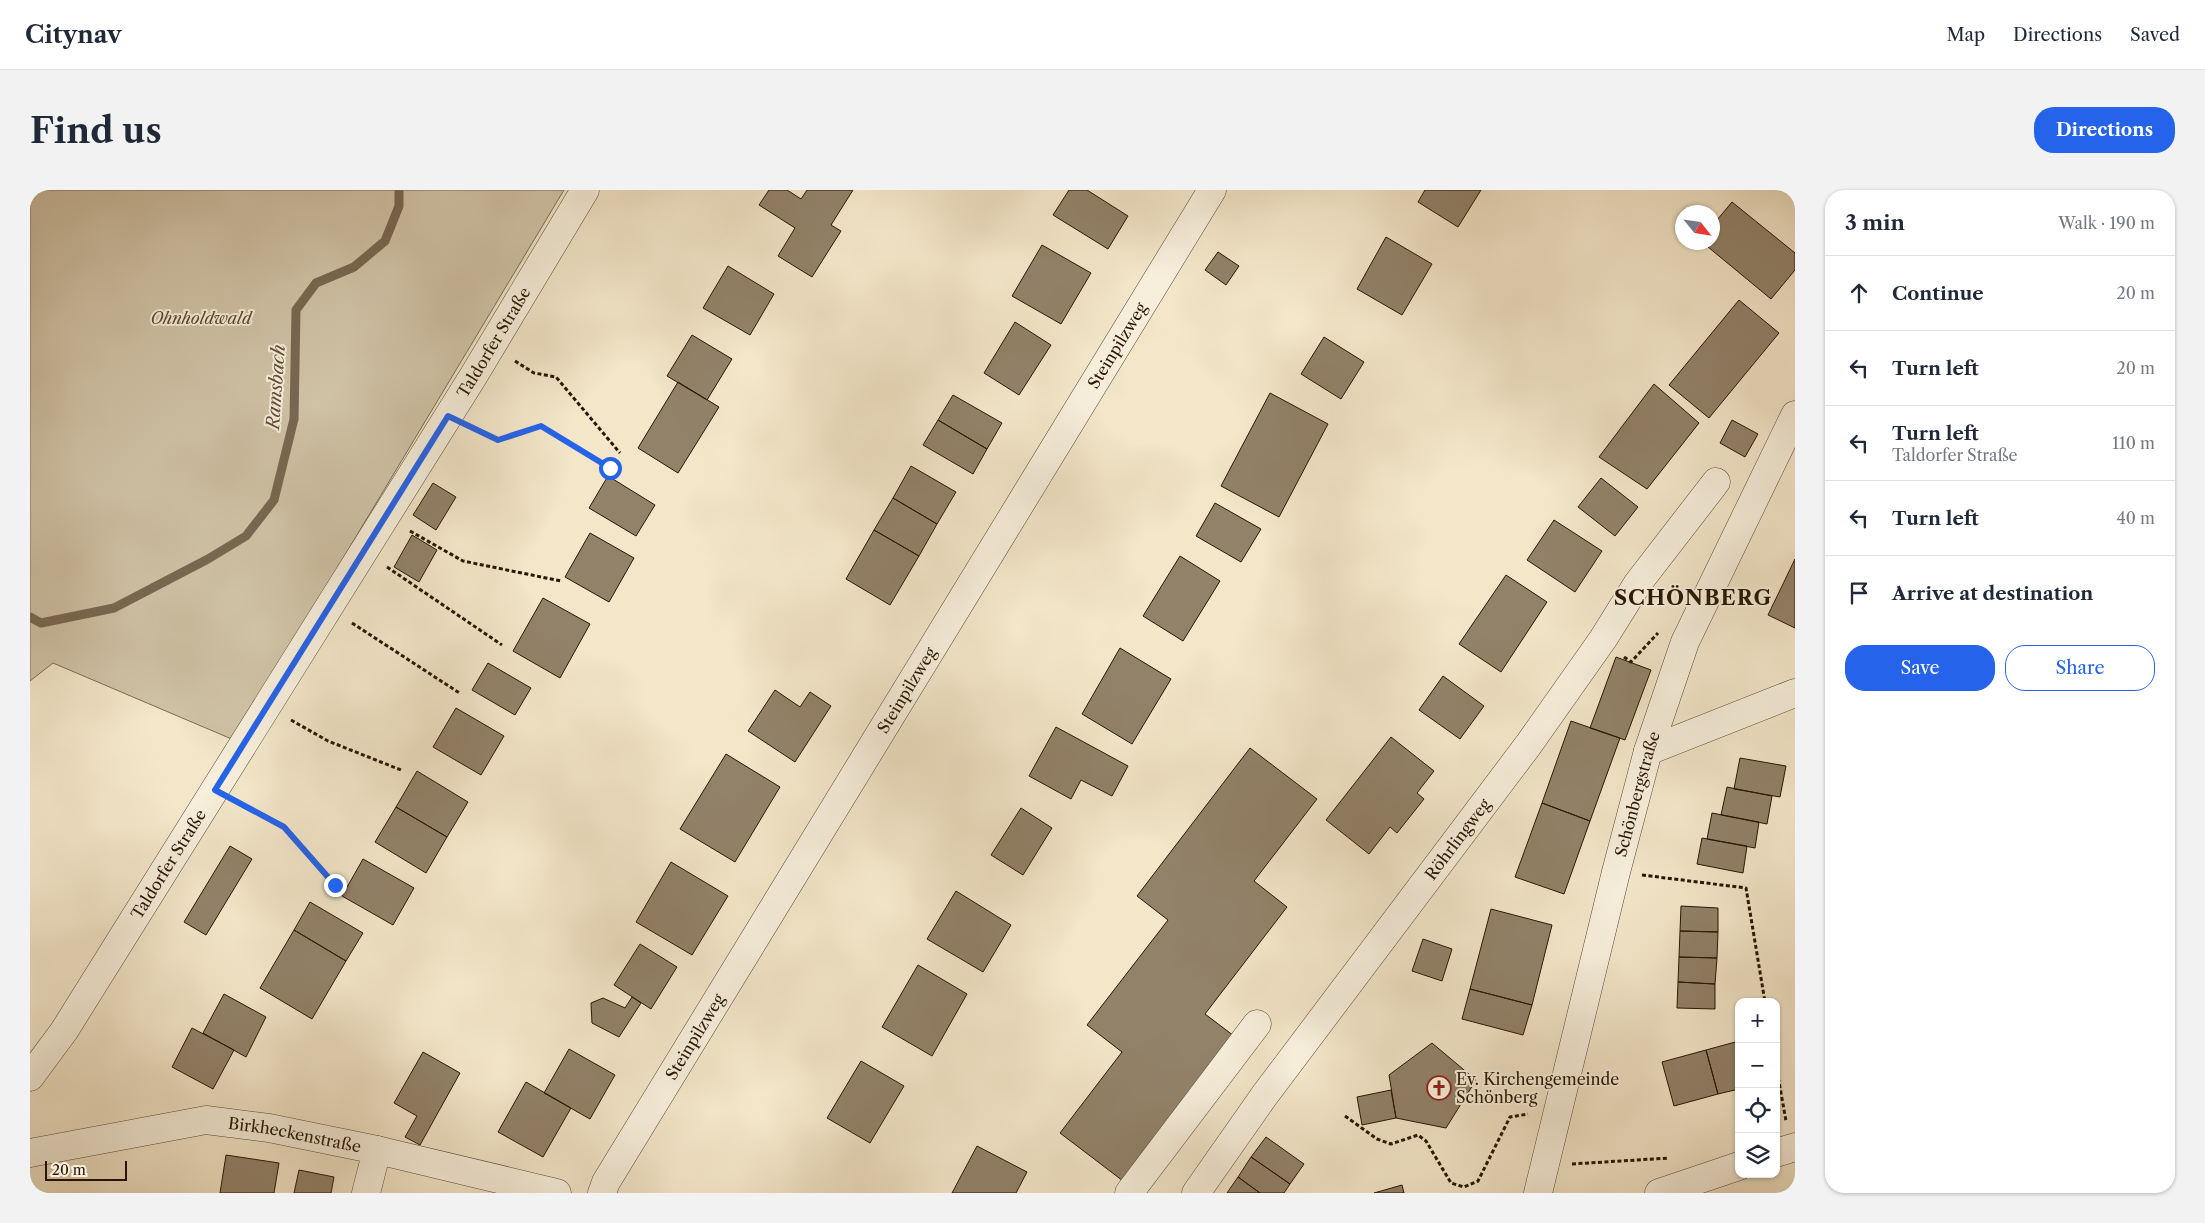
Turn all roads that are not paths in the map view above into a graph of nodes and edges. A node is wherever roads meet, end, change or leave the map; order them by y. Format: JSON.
{"nodes":[{"id":1,"x":585,"y":190,"type":"edge"},
{"id":2,"x":1212,"y":190,"type":"edge"},
{"id":3,"x":1795,"y":415,"type":"edge"},
{"id":4,"x":1716,"y":482,"type":"dead end"},
{"id":5,"x":1795,"y":694,"type":"edge"},
{"id":6,"x":1648,"y":751,"type":"junction"},
{"id":7,"x":1257,"y":1024,"type":"dead end"},
{"id":8,"x":30,"y":1077,"type":"edge"},
{"id":9,"x":1791,"y":1134,"type":"edge"},
{"id":10,"x":1780,"y":1148,"type":"edge"},
{"id":11,"x":377,"y":1150,"type":"junction"},
{"id":12,"x":30,"y":1153,"type":"edge"},
{"id":13,"x":1735,"y":1167,"type":"edge"},
{"id":14,"x":366,"y":1193,"type":"edge"},
{"id":15,"x":556,"y":1193,"type":"edge"},
{"id":16,"x":602,"y":1193,"type":"edge"},
{"id":17,"x":1130,"y":1193,"type":"edge"},
{"id":18,"x":1196,"y":1193,"type":"edge"},
{"id":19,"x":1538,"y":1193,"type":"edge"},
{"id":20,"x":1658,"y":1193,"type":"edge"}],
"edges":[{"from":1,"to":8,"type":"street","name":"Taldorfer Straße"},
{"from":2,"to":16,"type":"street","name":"Steinpilzweg"},
{"from":3,"to":6,"type":"street","name":"Schönbergstraße"},
{"from":4,"to":18,"type":"street","name":"Röhrlingweg"},
{"from":5,"to":6,"type":"street"},
{"from":6,"to":19,"type":"street","name":"Schönbergstraße"},
{"from":7,"to":17,"type":"street"},
{"from":9,"to":10,"type":"street"},
{"from":11,"to":12,"type":"street","name":"Birkheckenstraße"},
{"from":11,"to":14,"type":"street"},
{"from":11,"to":15,"type":"street","name":"Birkheckenstraße"},
{"from":13,"to":20,"type":"street"}]}
